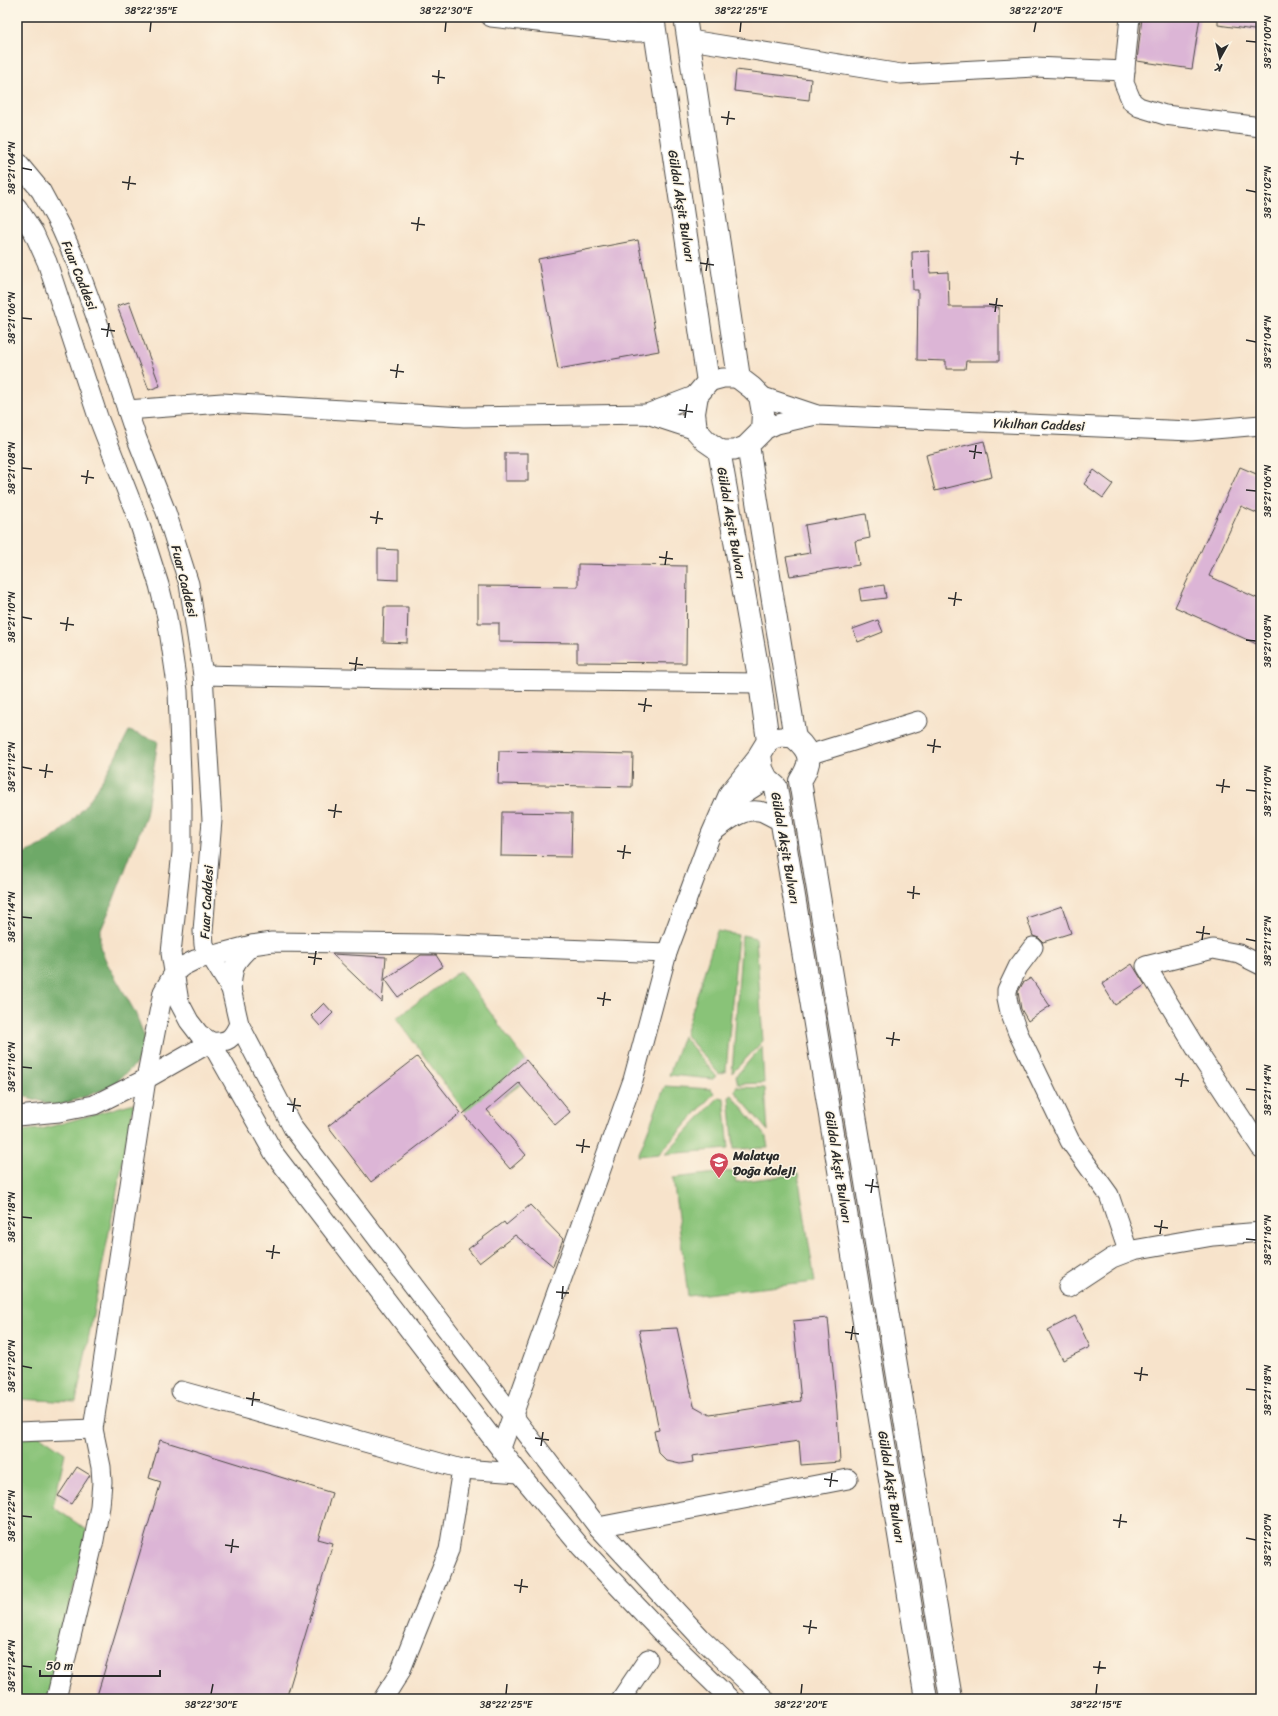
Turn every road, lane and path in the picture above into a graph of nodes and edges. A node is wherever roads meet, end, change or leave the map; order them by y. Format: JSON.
{"nodes":[{"id":1,"x":491,"y":17,"type":"edge"},
{"id":2,"x":685,"y":17,"type":"edge"},
{"id":3,"x":1130,"y":17,"type":"edge"},
{"id":4,"x":654,"y":22,"type":"edge"},
{"id":5,"x":690,"y":40,"type":"junction"},
{"id":6,"x":1125,"y":71,"type":"junction"},
{"id":7,"x":1261,"y":127,"type":"edge"},
{"id":8,"x":17,"y":162,"type":"edge"},
{"id":9,"x":17,"y":207,"type":"edge"},
{"id":10,"x":739,"y":378,"type":"junction"},
{"id":11,"x":703,"y":389,"type":"junction"},
{"id":12,"x":760,"y":396,"type":"junction"},
{"id":13,"x":127,"y":410,"type":"junction"},
{"id":14,"x":647,"y":414,"type":"junction"},
{"id":15,"x":817,"y":415,"type":"junction"},
{"id":16,"x":1261,"y":425,"type":"edge"},
{"id":17,"x":696,"y":430,"type":"junction"},
{"id":18,"x":755,"y":438,"type":"junction"},
{"id":19,"x":719,"y":450,"type":"junction"},
{"id":20,"x":203,"y":675,"type":"junction"},
{"id":21,"x":760,"y":683,"type":"junction"},
{"id":22,"x":918,"y":720,"type":"dead end"},
{"id":23,"x":795,"y":738,"type":"junction"},
{"id":24,"x":764,"y":748,"type":"junction"},
{"id":25,"x":808,"y":755,"type":"junction"},
{"id":26,"x":800,"y":781,"type":"junction"},
{"id":27,"x":772,"y":783,"type":"junction"},
{"id":28,"x":719,"y":815,"type":"junction"},
{"id":29,"x":782,"y":822,"type":"junction"},
{"id":30,"x":711,"y":834,"type":"junction"},
{"id":31,"x":252,"y":945,"type":"junction"},
{"id":32,"x":1033,"y":947,"type":"dead end"},
{"id":33,"x":667,"y":953,"type":"junction"},
{"id":34,"x":210,"y":956,"type":"junction"},
{"id":35,"x":1261,"y":965,"type":"edge"},
{"id":36,"x":174,"y":973,"type":"junction"},
{"id":37,"x":231,"y":989,"type":"junction"},
{"id":38,"x":239,"y":1024,"type":"junction"},
{"id":39,"x":210,"y":1042,"type":"junction"},
{"id":40,"x":146,"y":1079,"type":"junction"},
{"id":41,"x":17,"y":1104,"type":"edge"},
{"id":42,"x":59,"y":1112,"type":"junction"},
{"id":43,"x":17,"y":1116,"type":"edge"},
{"id":44,"x":1261,"y":1148,"type":"edge"},
{"id":45,"x":1261,"y":1232,"type":"edge"},
{"id":46,"x":1128,"y":1252,"type":"junction"},
{"id":47,"x":1068,"y":1287,"type":"dead end"},
{"id":48,"x":180,"y":1391,"type":"dead end"},
{"id":49,"x":512,"y":1415,"type":"junction"},
{"id":50,"x":93,"y":1430,"type":"junction"},
{"id":51,"x":17,"y":1432,"type":"edge"},
{"id":52,"x":500,"y":1448,"type":"junction"},
{"id":53,"x":462,"y":1469,"type":"junction"},
{"id":54,"x":520,"y":1473,"type":"junction"},
{"id":55,"x":848,"y":1479,"type":"dead end"},
{"id":56,"x":598,"y":1527,"type":"junction"},
{"id":57,"x":648,"y":1659,"type":"dead end"},
{"id":58,"x":56,"y":1699,"type":"edge"},
{"id":59,"x":383,"y":1699,"type":"edge"},
{"id":60,"x":621,"y":1699,"type":"edge"},
{"id":61,"x":730,"y":1699,"type":"edge"},
{"id":62,"x":765,"y":1699,"type":"edge"},
{"id":63,"x":926,"y":1699,"type":"edge"},
{"id":64,"x":951,"y":1699,"type":"edge"}],
"edges":[{"from":1,"to":4,"type":"street"},
{"from":2,"to":5,"type":"main road"},
{"from":3,"to":6,"type":"street"},
{"from":4,"to":11,"type":"main road","name":"Güldal Akşit Bulvarı"},
{"from":5,"to":6,"type":"street"},
{"from":5,"to":10,"type":"main road"},
{"from":6,"to":7,"type":"street"},
{"from":8,"to":13,"type":"street","name":"Fuar Caddesi"},
{"from":9,"to":36,"type":"street"},
{"from":10,"to":11,"type":"street"},
{"from":10,"to":12,"type":"main road"},
{"from":11,"to":14,"type":"street"},
{"from":11,"to":17,"type":"main road","name":"Güldal Akşit Bulvarı"},
{"from":12,"to":15,"type":"street","name":"Yıkılhan Caddesi"},
{"from":12,"to":18,"type":"main road"},
{"from":13,"to":14,"type":"street"},
{"from":13,"to":20,"type":"street","name":"Fuar Caddesi"},
{"from":14,"to":17,"type":"street"},
{"from":15,"to":16,"type":"street","name":"Yıkılhan Caddesi"},
{"from":15,"to":18,"type":"street","name":"Yıkılhan Caddesi"},
{"from":17,"to":19,"type":"main road","name":"Güldal Akşit Bulvarı"},
{"from":18,"to":19,"type":"street"},
{"from":18,"to":23,"type":"main road"},
{"from":19,"to":21,"type":"main road","name":"Güldal Akşit Bulvarı"},
{"from":20,"to":21,"type":"street"},
{"from":20,"to":34,"type":"street","name":"Fuar Caddesi"},
{"from":21,"to":24,"type":"main road","name":"Güldal Akşit Bulvarı"},
{"from":22,"to":25,"type":"street"},
{"from":23,"to":24,"type":"street"},
{"from":23,"to":25,"type":"main road"},
{"from":24,"to":27,"type":"main road","name":"Güldal Akşit Bulvarı"},
{"from":24,"to":28,"type":"street"},
{"from":25,"to":26,"type":"main road","name":"Güldal Akşit Bulvarı"},
{"from":26,"to":27,"type":"street"},
{"from":26,"to":64,"type":"main road","name":"Güldal Akşit Bulvarı"},
{"from":27,"to":28,"type":"street"},
{"from":27,"to":29,"type":"main road","name":"Güldal Akşit Bulvarı"},
{"from":28,"to":30,"type":"street"},
{"from":29,"to":30,"type":"street"},
{"from":29,"to":63,"type":"main road","name":"Güldal Akşit Bulvarı"},
{"from":30,"to":33,"type":"street"},
{"from":31,"to":33,"type":"street"},
{"from":31,"to":34,"type":"street"},
{"from":31,"to":37,"type":"street"},
{"from":32,"to":46,"type":"street"},
{"from":33,"to":49,"type":"street"},
{"from":34,"to":36,"type":"street"},
{"from":34,"to":37,"type":"street","name":"Fuar Caddesi"},
{"from":35,"to":44,"type":"street"},
{"from":36,"to":39,"type":"street"},
{"from":36,"to":40,"type":"street"},
{"from":37,"to":38,"type":"street","name":"Fuar Caddesi"},
{"from":38,"to":39,"type":"street"},
{"from":38,"to":49,"type":"street","name":"Fuar Caddesi"},
{"from":39,"to":40,"type":"street"},
{"from":39,"to":52,"type":"street"},
{"from":40,"to":42,"type":"street"},
{"from":40,"to":50,"type":"street"},
{"from":41,"to":42,"type":"street"},
{"from":42,"to":43,"type":"street"},
{"from":45,"to":46,"type":"street"},
{"from":46,"to":47,"type":"street"},
{"from":48,"to":53,"type":"street"},
{"from":49,"to":52,"type":"street"},
{"from":49,"to":56,"type":"street","name":"Fuar Caddesi"},
{"from":50,"to":51,"type":"street"},
{"from":50,"to":58,"type":"street"},
{"from":52,"to":54,"type":"street"},
{"from":53,"to":54,"type":"street"},
{"from":53,"to":59,"type":"street"},
{"from":54,"to":61,"type":"street"},
{"from":55,"to":56,"type":"street"},
{"from":56,"to":62,"type":"street","name":"Fuar Caddesi"},
{"from":57,"to":60,"type":"street"}]}
